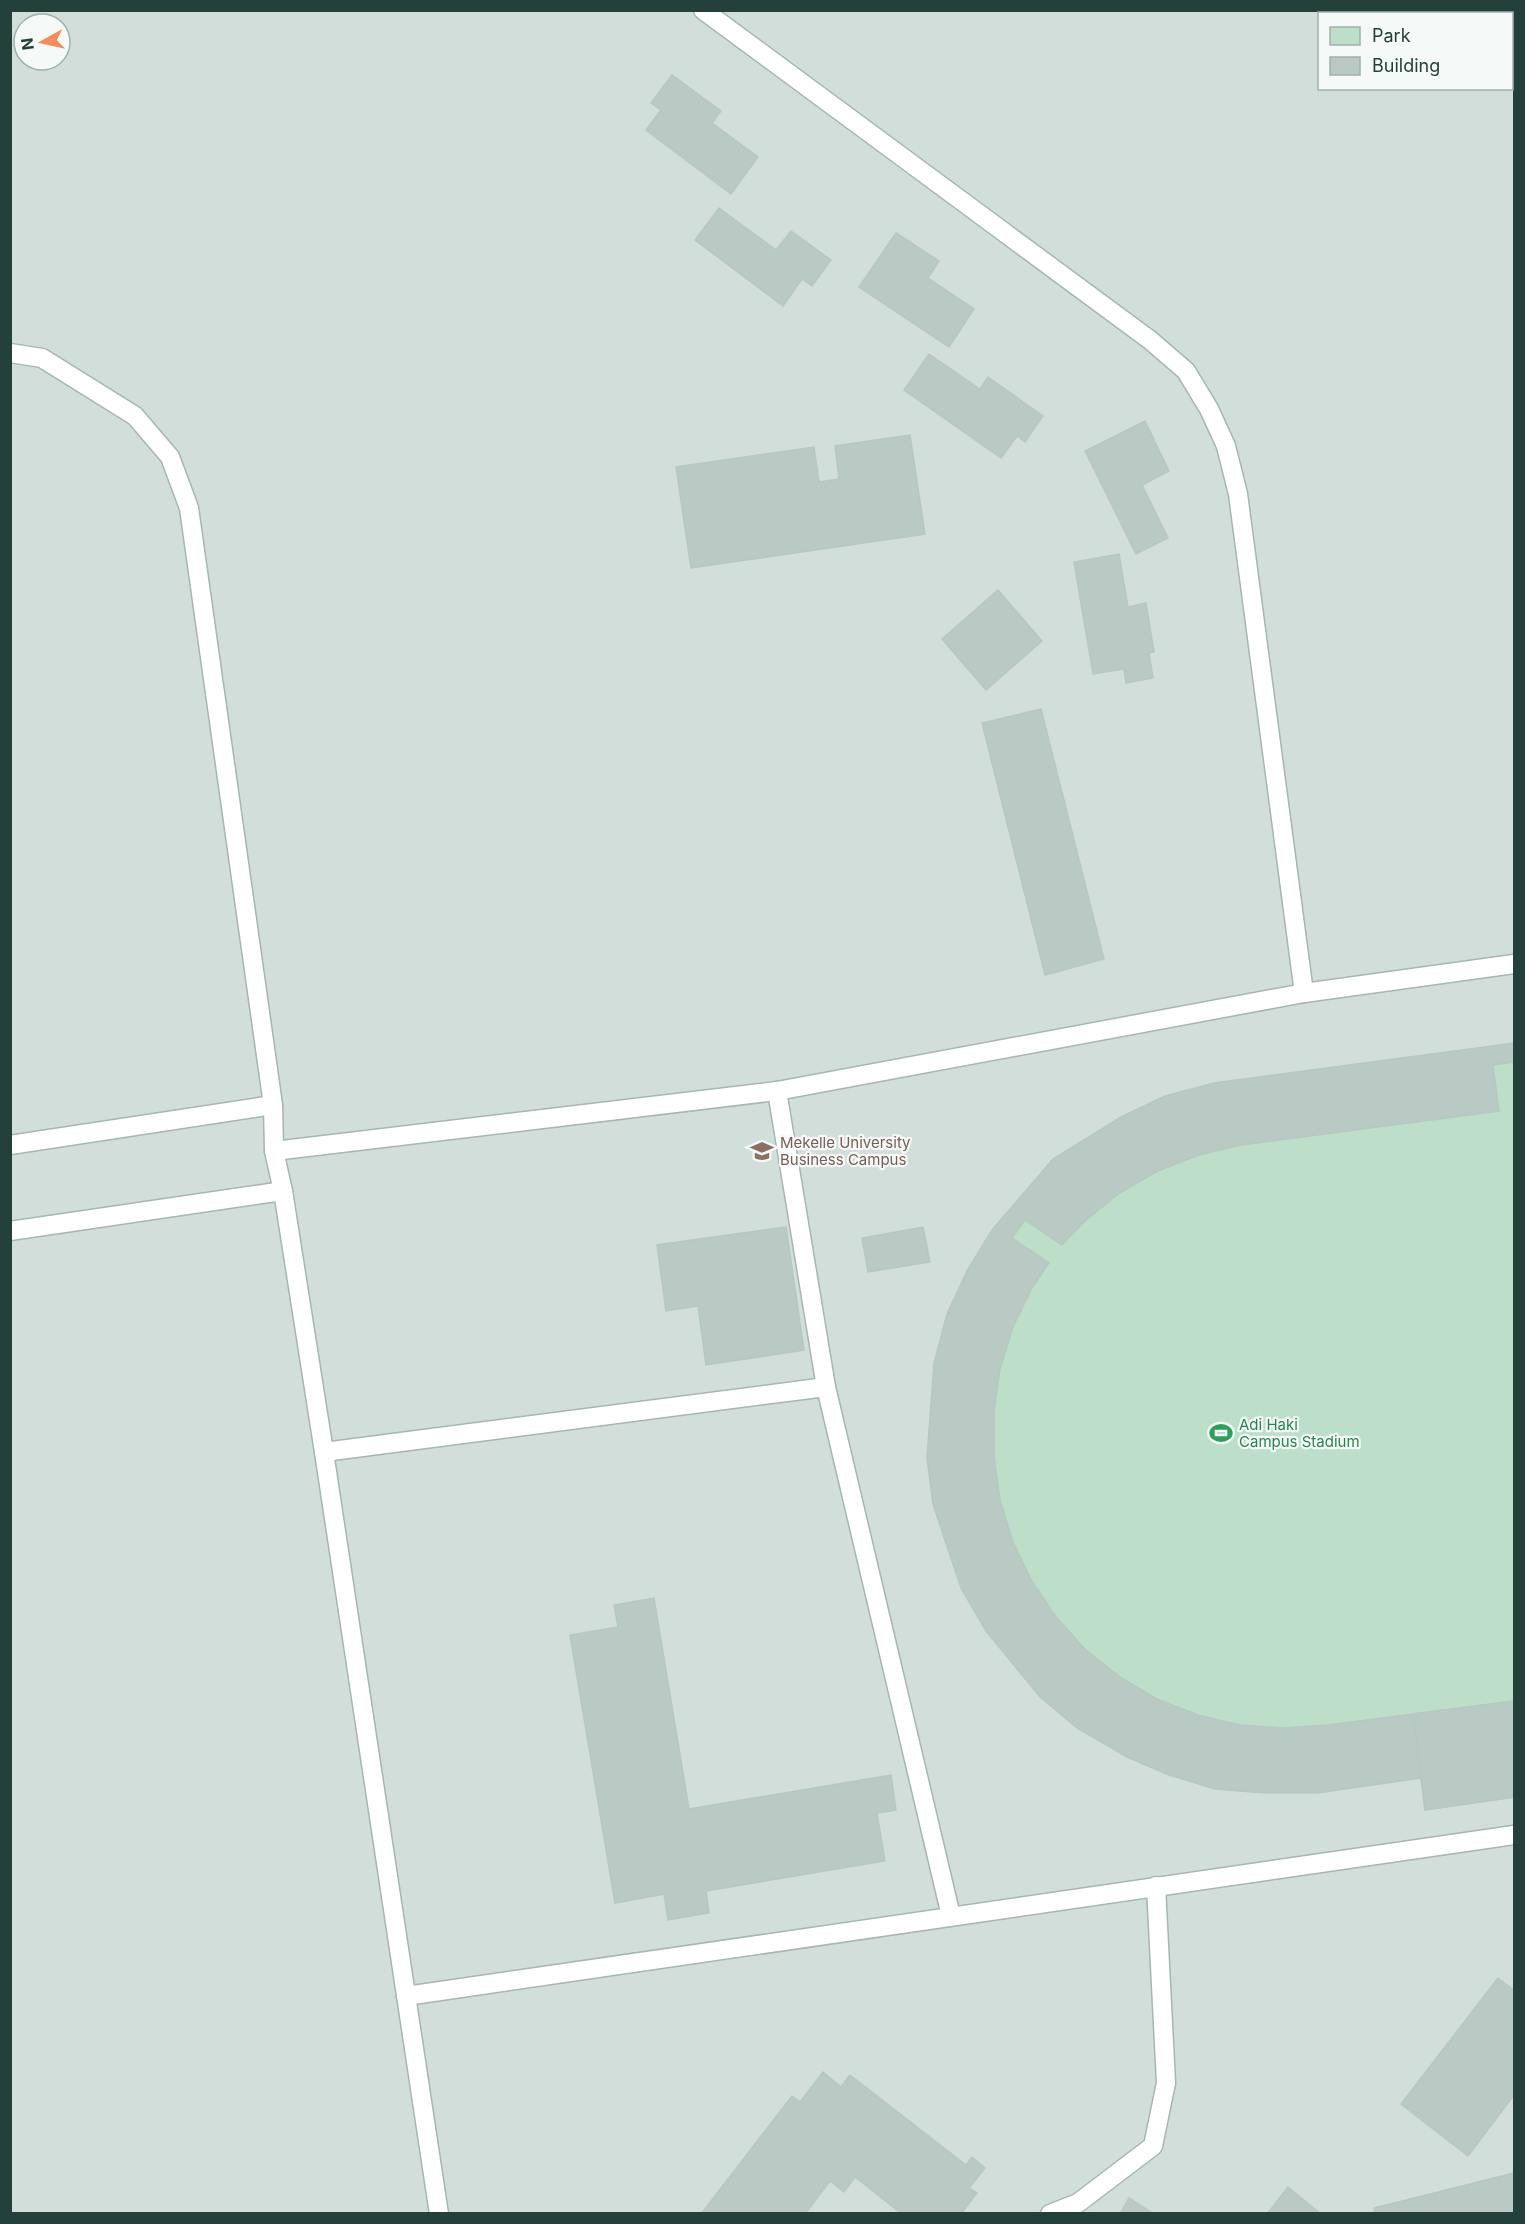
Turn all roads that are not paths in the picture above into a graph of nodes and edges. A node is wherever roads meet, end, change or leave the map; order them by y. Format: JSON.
{"nodes":[{"id":1,"x":703,"y":10,"type":"edge"},
{"id":2,"x":10,"y":353,"type":"edge"},
{"id":3,"x":1515,"y":964,"type":"edge"},
{"id":4,"x":1304,"y":993,"type":"junction"},
{"id":5,"x":777,"y":1091,"type":"junction"},
{"id":6,"x":273,"y":1104,"type":"junction"},
{"id":7,"x":10,"y":1145,"type":"edge"},
{"id":8,"x":274,"y":1151,"type":"junction"},
{"id":9,"x":283,"y":1191,"type":"junction"},
{"id":10,"x":10,"y":1231,"type":"edge"},
{"id":11,"x":826,"y":1387,"type":"junction"},
{"id":12,"x":324,"y":1452,"type":"junction"},
{"id":13,"x":1515,"y":1835,"type":"edge"},
{"id":14,"x":1156,"y":1886,"type":"junction"},
{"id":15,"x":951,"y":1916,"type":"junction"},
{"id":16,"x":406,"y":1996,"type":"junction"},
{"id":17,"x":440,"y":2214,"type":"edge"},
{"id":18,"x":1050,"y":2214,"type":"edge"}],
"edges":[{"from":1,"to":4,"type":"lane"},
{"from":2,"to":6,"type":"lane"},
{"from":3,"to":4,"type":"lane"},
{"from":4,"to":5,"type":"lane"},
{"from":5,"to":8,"type":"lane"},
{"from":5,"to":11,"type":"lane"},
{"from":6,"to":7,"type":"lane"},
{"from":6,"to":8,"type":"lane"},
{"from":8,"to":9,"type":"lane"},
{"from":9,"to":10,"type":"lane"},
{"from":9,"to":12,"type":"lane"},
{"from":11,"to":12,"type":"lane"},
{"from":11,"to":15,"type":"lane"},
{"from":12,"to":16,"type":"lane"},
{"from":13,"to":14,"type":"lane"},
{"from":14,"to":15,"type":"lane"},
{"from":14,"to":18,"type":"lane"},
{"from":15,"to":16,"type":"lane"},
{"from":16,"to":17,"type":"lane"}]}
